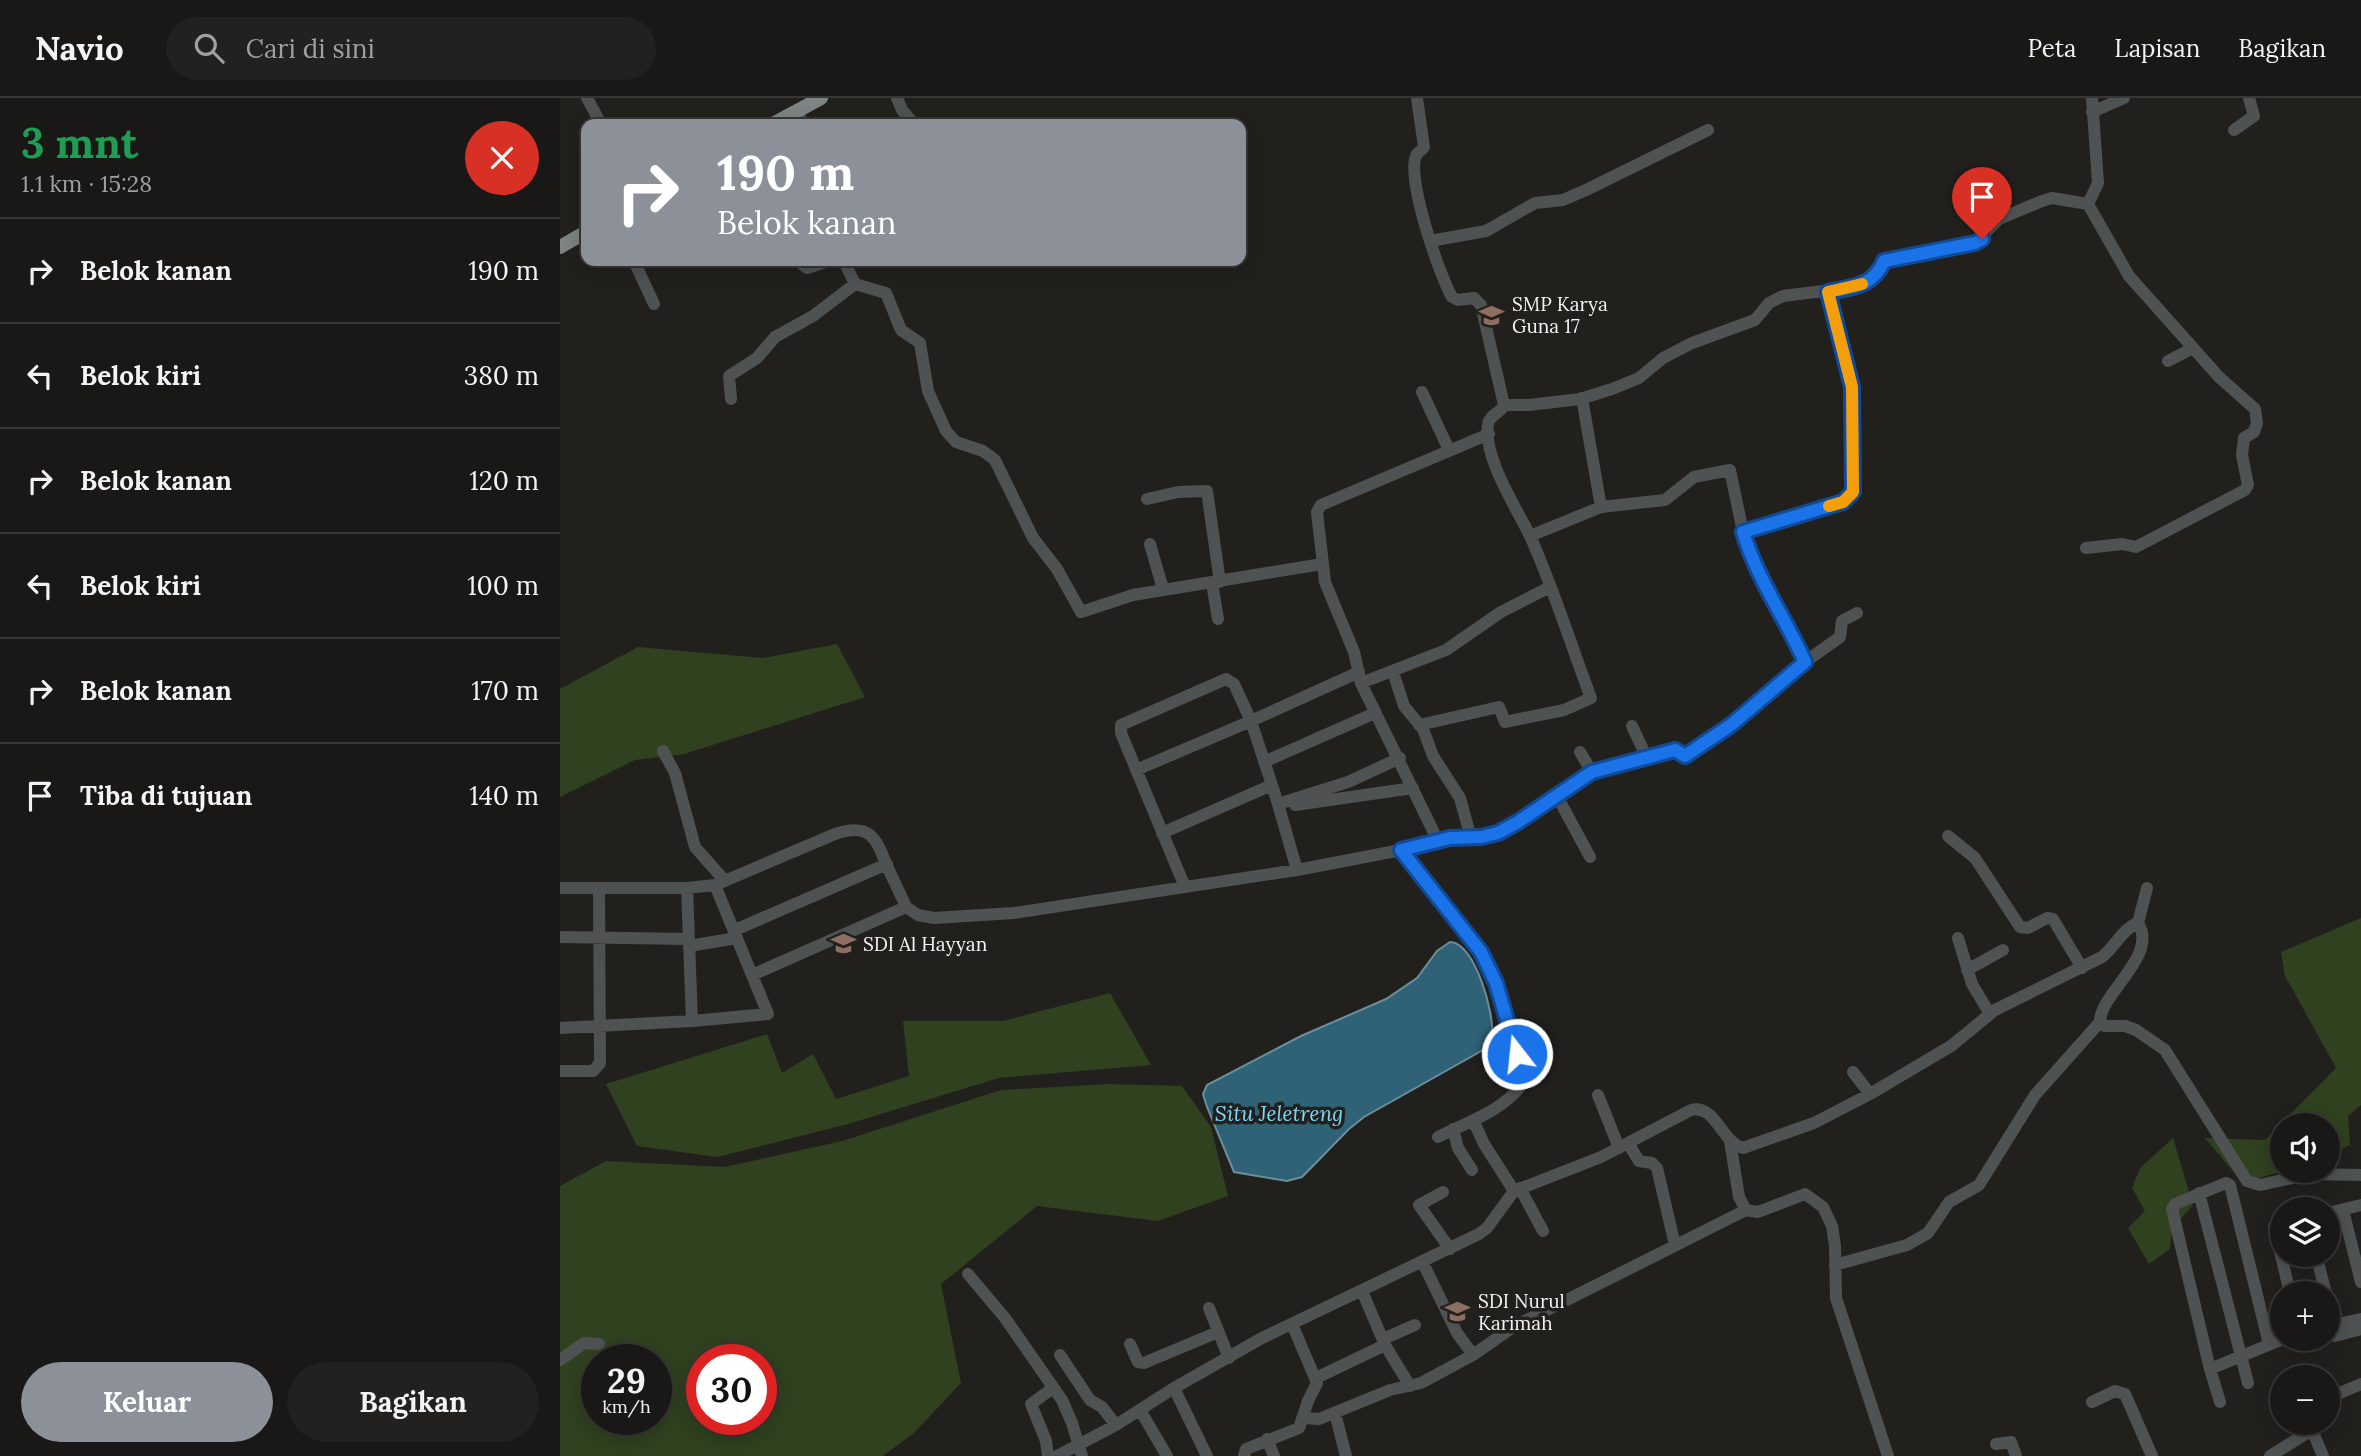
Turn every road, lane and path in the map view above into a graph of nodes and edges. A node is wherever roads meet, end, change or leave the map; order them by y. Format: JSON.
{"nodes":[{"id":1,"x":587,"y":98,"type":"edge"},
{"id":2,"x":821,"y":98,"type":"edge"},
{"id":3,"x":897,"y":98,"type":"edge"},
{"id":4,"x":1417,"y":98,"type":"edge"},
{"id":5,"x":2092,"y":98,"type":"edge"},
{"id":6,"x":2124,"y":98,"type":"edge"},
{"id":7,"x":2249,"y":98,"type":"edge"},
{"id":8,"x":800,"y":110,"type":"edge"},
{"id":9,"x":2092,"y":113,"type":"junction"},
{"id":10,"x":598,"y":119,"type":"edge"},
{"id":11,"x":783,"y":119,"type":"edge"},
{"id":12,"x":910,"y":119,"type":"edge"},
{"id":13,"x":1708,"y":130,"type":"dead end"},
{"id":14,"x":2234,"y":130,"type":"dead end"},
{"id":15,"x":2088,"y":204,"type":"junction"},
{"id":16,"x":581,"y":235,"type":"edge"},
{"id":17,"x":1430,"y":241,"type":"junction"},
{"id":18,"x":560,"y":247,"type":"edge"},
{"id":19,"x":636,"y":266,"type":"edge"},
{"id":20,"x":846,"y":266,"type":"edge"},
{"id":21,"x":855,"y":284,"type":"junction"},
{"id":22,"x":1828,"y":292,"type":"junction"},
{"id":23,"x":654,"y":304,"type":"dead end"},
{"id":24,"x":2193,"y":348,"type":"junction"},
{"id":25,"x":2168,"y":361,"type":"dead end"},
{"id":26,"x":1422,"y":391,"type":"dead end"},
{"id":27,"x":1583,"y":398,"type":"junction"},
{"id":28,"x":731,"y":400,"type":"dead end"},
{"id":29,"x":1504,"y":405,"type":"junction"},
{"id":30,"x":1489,"y":434,"type":"junction"},
{"id":31,"x":1449,"y":450,"type":"junction"},
{"id":32,"x":1147,"y":499,"type":"dead end"},
{"id":33,"x":1601,"y":507,"type":"junction"},
{"id":34,"x":1743,"y":532,"type":"junction"},
{"id":35,"x":1530,"y":536,"type":"junction"},
{"id":36,"x":1150,"y":544,"type":"dead end"},
{"id":37,"x":2086,"y":548,"type":"dead end"},
{"id":38,"x":1322,"y":564,"type":"junction"},
{"id":39,"x":1216,"y":582,"type":"junction"},
{"id":40,"x":1550,"y":587,"type":"junction"},
{"id":41,"x":1163,"y":589,"type":"junction"},
{"id":42,"x":1857,"y":613,"type":"dead end"},
{"id":43,"x":1218,"y":620,"type":"dead end"},
{"id":44,"x":1805,"y":662,"type":"junction"},
{"id":45,"x":1393,"y":672,"type":"junction"},
{"id":46,"x":1360,"y":678,"type":"junction"},
{"id":47,"x":1375,"y":713,"type":"junction"},
{"id":48,"x":1251,"y":721,"type":"junction"},
{"id":49,"x":1419,"y":725,"type":"junction"},
{"id":50,"x":1632,"y":726,"type":"dead end"},
{"id":51,"x":663,"y":751,"type":"dead end"},
{"id":52,"x":1580,"y":752,"type":"dead end"},
{"id":53,"x":1400,"y":758,"type":"junction"},
{"id":54,"x":1647,"y":758,"type":"junction"},
{"id":55,"x":1266,"y":761,"type":"junction"},
{"id":56,"x":1136,"y":770,"type":"junction"},
{"id":57,"x":1592,"y":772,"type":"junction"},
{"id":58,"x":1272,"y":785,"type":"junction"},
{"id":59,"x":1413,"y":788,"type":"junction"},
{"id":60,"x":1557,"y":796,"type":"junction"},
{"id":61,"x":1278,"y":805,"type":"junction"},
{"id":62,"x":1162,"y":832,"type":"junction"},
{"id":63,"x":1948,"y":836,"type":"dead end"},
{"id":64,"x":1471,"y":838,"type":"junction"},
{"id":65,"x":1438,"y":841,"type":"junction"},
{"id":66,"x":1401,"y":850,"type":"junction"},
{"id":67,"x":1590,"y":857,"type":"dead end"},
{"id":68,"x":887,"y":864,"type":"junction"},
{"id":69,"x":1297,"y":870,"type":"junction"},
{"id":70,"x":720,"y":883,"type":"junction"},
{"id":71,"x":1185,"y":887,"type":"junction"},
{"id":72,"x":560,"y":888,"type":"edge"},
{"id":73,"x":598,"y":888,"type":"junction"},
{"id":74,"x":687,"y":888,"type":"junction"},
{"id":75,"x":2147,"y":888,"type":"dead end"},
{"id":76,"x":906,"y":907,"type":"junction"},
{"id":77,"x":2138,"y":923,"type":"junction"},
{"id":78,"x":736,"y":934,"type":"junction"},
{"id":79,"x":560,"y":937,"type":"edge"},
{"id":80,"x":599,"y":937,"type":"junction"},
{"id":81,"x":1958,"y":937,"type":"dead end"},
{"id":82,"x":688,"y":942,"type":"junction"},
{"id":83,"x":2003,"y":950,"type":"dead end"},
{"id":84,"x":2082,"y":968,"type":"junction"},
{"id":85,"x":1966,"y":970,"type":"junction"},
{"id":86,"x":752,"y":975,"type":"junction"},
{"id":87,"x":1990,"y":1014,"type":"junction"},
{"id":88,"x":692,"y":1021,"type":"junction"},
{"id":89,"x":2101,"y":1022,"type":"junction"},
{"id":90,"x":600,"y":1027,"type":"junction"},
{"id":91,"x":560,"y":1028,"type":"edge"},
{"id":92,"x":560,"y":1072,"type":"edge"},
{"id":93,"x":1853,"y":1072,"type":"dead end"},
{"id":94,"x":1598,"y":1094,"type":"dead end"},
{"id":95,"x":1870,"y":1094,"type":"junction"},
{"id":96,"x":1474,"y":1122,"type":"junction"},
{"id":97,"x":1453,"y":1129,"type":"junction"},
{"id":98,"x":1438,"y":1137,"type":"dead end"},
{"id":99,"x":1730,"y":1141,"type":"junction"},
{"id":100,"x":1624,"y":1146,"type":"junction"},
{"id":101,"x":1472,"y":1170,"type":"dead end"},
{"id":102,"x":2361,"y":1175,"type":"edge"},
{"id":103,"x":1517,"y":1190,"type":"junction"},
{"id":104,"x":1443,"y":1192,"type":"dead end"},
{"id":105,"x":2199,"y":1193,"type":"junction"},
{"id":106,"x":2361,"y":1205,"type":"edge"},
{"id":107,"x":1746,"y":1210,"type":"junction"},
{"id":108,"x":2343,"y":1210,"type":"junction"},
{"id":109,"x":2340,"y":1211,"type":"edge"},
{"id":110,"x":1543,"y":1231,"type":"dead end"},
{"id":111,"x":1675,"y":1245,"type":"junction"},
{"id":112,"x":1450,"y":1250,"type":"junction"},
{"id":113,"x":1422,"y":1261,"type":"junction"},
{"id":114,"x":1835,"y":1265,"type":"junction"},
{"id":115,"x":968,"y":1274,"type":"dead end"},
{"id":116,"x":2361,"y":1282,"type":"edge"},
{"id":117,"x":1362,"y":1291,"type":"junction"},
{"id":118,"x":1209,"y":1308,"type":"dead end"},
{"id":119,"x":2361,"y":1318,"type":"edge"},
{"id":120,"x":1293,"y":1324,"type":"junction"},
{"id":121,"x":1415,"y":1325,"type":"dead end"},
{"id":122,"x":2340,"y":1326,"type":"edge"},
{"id":123,"x":2340,"y":1329,"type":"edge"},
{"id":124,"x":2361,"y":1329,"type":"edge"},
{"id":125,"x":1218,"y":1332,"type":"junction"},
{"id":126,"x":1384,"y":1342,"type":"junction"},
{"id":127,"x":583,"y":1344,"type":"edge"},
{"id":128,"x":600,"y":1344,"type":"dead end"},
{"id":129,"x":1130,"y":1344,"type":"dead end"},
{"id":130,"x":2269,"y":1344,"type":"joint"},
{"id":131,"x":581,"y":1345,"type":"edge"},
{"id":132,"x":1060,"y":1355,"type":"dead end"},
{"id":133,"x":1474,"y":1355,"type":"junction"},
{"id":134,"x":2240,"y":1357,"type":"junction"},
{"id":135,"x":1228,"y":1358,"type":"junction"},
{"id":136,"x":560,"y":1360,"type":"edge"},
{"id":137,"x":2210,"y":1369,"type":"junction"},
{"id":138,"x":1316,"y":1378,"type":"junction"},
{"id":139,"x":2248,"y":1383,"type":"dead end"},
{"id":140,"x":2361,"y":1384,"type":"edge"},
{"id":141,"x":1410,"y":1386,"type":"junction"},
{"id":142,"x":1054,"y":1388,"type":"junction"},
{"id":143,"x":1174,"y":1388,"type":"junction"},
{"id":144,"x":2340,"y":1393,"type":"edge"},
{"id":145,"x":2092,"y":1402,"type":"dead end"},
{"id":146,"x":2220,"y":1402,"type":"dead end"},
{"id":147,"x":1140,"y":1410,"type":"junction"},
{"id":148,"x":1335,"y":1413,"type":"junction"},
{"id":149,"x":1303,"y":1418,"type":"junction"},
{"id":150,"x":1116,"y":1425,"type":"junction"},
{"id":151,"x":2302,"y":1435,"type":"edge"},
{"id":152,"x":2317,"y":1435,"type":"edge"},
{"id":153,"x":1267,"y":1439,"type":"junction"},
{"id":154,"x":1996,"y":1444,"type":"dead end"},
{"id":155,"x":1080,"y":1450,"type":"edge"},
{"id":156,"x":1048,"y":1456,"type":"edge"},
{"id":157,"x":1057,"y":1456,"type":"edge"},
{"id":158,"x":1167,"y":1456,"type":"edge"},
{"id":159,"x":1208,"y":1456,"type":"edge"},
{"id":160,"x":1244,"y":1456,"type":"edge"},
{"id":161,"x":1274,"y":1456,"type":"edge"},
{"id":162,"x":1346,"y":1456,"type":"edge"},
{"id":163,"x":1888,"y":1456,"type":"edge"},
{"id":164,"x":2016,"y":1456,"type":"edge"},
{"id":165,"x":2152,"y":1456,"type":"edge"},
{"id":166,"x":2270,"y":1456,"type":"edge"},
{"id":167,"x":2323,"y":1456,"type":"edge"}],
"edges":[{"from":1,"to":10,"type":"street"},
{"from":2,"to":8,"type":"main road"},
{"from":3,"to":12,"type":"street"},
{"from":4,"to":17,"type":"street"},
{"from":5,"to":9,"type":"street"},
{"from":6,"to":9,"type":"street"},
{"from":7,"to":14,"type":"street"},
{"from":8,"to":11,"type":"main road"},
{"from":9,"to":15,"type":"street"},
{"from":13,"to":17,"type":"street"},
{"from":15,"to":22,"type":"street"},
{"from":15,"to":24,"type":"street"},
{"from":16,"to":18,"type":"main road"},
{"from":17,"to":29,"type":"street"},
{"from":19,"to":23,"type":"street"},
{"from":20,"to":21,"type":"street"},
{"from":21,"to":28,"type":"street"},
{"from":21,"to":41,"type":"street"},
{"from":22,"to":27,"type":"street"},
{"from":22,"to":34,"type":"street"},
{"from":24,"to":25,"type":"street"},
{"from":24,"to":37,"type":"street"},
{"from":26,"to":31,"type":"street"},
{"from":27,"to":29,"type":"street"},
{"from":27,"to":33,"type":"street"},
{"from":29,"to":30,"type":"street"},
{"from":30,"to":31,"type":"street"},
{"from":30,"to":35,"type":"street"},
{"from":31,"to":38,"type":"street"},
{"from":32,"to":39,"type":"street"},
{"from":33,"to":34,"type":"street"},
{"from":33,"to":35,"type":"street"},
{"from":34,"to":44,"type":"street"},
{"from":35,"to":40,"type":"street"},
{"from":36,"to":41,"type":"street"},
{"from":38,"to":39,"type":"street"},
{"from":38,"to":46,"type":"street"},
{"from":39,"to":41,"type":"street"},
{"from":39,"to":43,"type":"street"},
{"from":40,"to":45,"type":"street"},
{"from":40,"to":49,"type":"street"},
{"from":42,"to":44,"type":"street"},
{"from":44,"to":54,"type":"street"},
{"from":45,"to":46,"type":"street"},
{"from":45,"to":49,"type":"street"},
{"from":46,"to":47,"type":"street"},
{"from":46,"to":48,"type":"street"},
{"from":47,"to":53,"type":"street"},
{"from":47,"to":55,"type":"street"},
{"from":48,"to":55,"type":"street"},
{"from":48,"to":56,"type":"street"},
{"from":48,"to":56,"type":"street"},
{"from":49,"to":64,"type":"street"},
{"from":50,"to":54,"type":"street"},
{"from":51,"to":70,"type":"street"},
{"from":52,"to":57,"type":"street"},
{"from":53,"to":59,"type":"street"},
{"from":53,"to":61,"type":"street"},
{"from":54,"to":57,"type":"street"},
{"from":55,"to":58,"type":"street"},
{"from":56,"to":62,"type":"street"},
{"from":57,"to":60,"type":"street"},
{"from":58,"to":61,"type":"street"},
{"from":58,"to":62,"type":"street"},
{"from":59,"to":61,"type":"street"},
{"from":59,"to":65,"type":"street"},
{"from":60,"to":64,"type":"street"},
{"from":60,"to":67,"type":"street"},
{"from":61,"to":69,"type":"street"},
{"from":62,"to":71,"type":"street"},
{"from":63,"to":84,"type":"street"},
{"from":64,"to":65,"type":"street"},
{"from":65,"to":66,"type":"street"},
{"from":66,"to":69,"type":"street"},
{"from":66,"to":96,"type":"street"},
{"from":68,"to":70,"type":"street"},
{"from":68,"to":76,"type":"street"},
{"from":68,"to":78,"type":"street"},
{"from":69,"to":71,"type":"street"},
{"from":70,"to":74,"type":"street"},
{"from":70,"to":78,"type":"street"},
{"from":71,"to":76,"type":"street"},
{"from":72,"to":73,"type":"street"},
{"from":73,"to":74,"type":"street"},
{"from":73,"to":80,"type":"street"},
{"from":74,"to":82,"type":"street"},
{"from":75,"to":77,"type":"street"},
{"from":76,"to":86,"type":"street"},
{"from":77,"to":84,"type":"street"},
{"from":77,"to":89,"type":"street"},
{"from":78,"to":82,"type":"street"},
{"from":78,"to":86,"type":"street"},
{"from":79,"to":80,"type":"street"},
{"from":80,"to":82,"type":"street"},
{"from":80,"to":90,"type":"street"},
{"from":81,"to":85,"type":"street"},
{"from":82,"to":88,"type":"street"},
{"from":83,"to":85,"type":"street"},
{"from":84,"to":87,"type":"street"},
{"from":85,"to":87,"type":"street"},
{"from":86,"to":88,"type":"street"},
{"from":87,"to":95,"type":"street"},
{"from":88,"to":90,"type":"street"},
{"from":89,"to":102,"type":"street"},
{"from":89,"to":114,"type":"street"},
{"from":90,"to":91,"type":"street"},
{"from":90,"to":92,"type":"street"},
{"from":93,"to":95,"type":"street"},
{"from":94,"to":100,"type":"street"},
{"from":95,"to":99,"type":"street"},
{"from":96,"to":97,"type":"street"},
{"from":96,"to":103,"type":"street"},
{"from":97,"to":98,"type":"street"},
{"from":97,"to":101,"type":"street"},
{"from":99,"to":100,"type":"street"},
{"from":99,"to":107,"type":"street"},
{"from":100,"to":103,"type":"street"},
{"from":100,"to":111,"type":"street"},
{"from":103,"to":110,"type":"street"},
{"from":103,"to":112,"type":"street"},
{"from":104,"to":112,"type":"street"},
{"from":105,"to":130,"type":"street"},
{"from":105,"to":134,"type":"street"},
{"from":105,"to":137,"type":"street"},
{"from":106,"to":108,"type":"street"},
{"from":107,"to":111,"type":"street"},
{"from":107,"to":114,"type":"street"},
{"from":108,"to":109,"type":"street"},
{"from":108,"to":116,"type":"street"},
{"from":111,"to":133,"type":"street"},
{"from":112,"to":113,"type":"street"},
{"from":113,"to":117,"type":"street"},
{"from":113,"to":133,"type":"street"},
{"from":114,"to":163,"type":"street"},
{"from":115,"to":142,"type":"street"},
{"from":117,"to":120,"type":"street"},
{"from":117,"to":126,"type":"street"},
{"from":118,"to":125,"type":"street"},
{"from":119,"to":122,"type":"street"},
{"from":120,"to":135,"type":"street"},
{"from":120,"to":138,"type":"street"},
{"from":121,"to":126,"type":"street"},
{"from":123,"to":124,"type":"street"},
{"from":125,"to":129,"type":"street"},
{"from":125,"to":135,"type":"street"},
{"from":126,"to":138,"type":"street"},
{"from":126,"to":141,"type":"street"},
{"from":127,"to":128,"type":"street"},
{"from":130,"to":134,"type":"street"},
{"from":131,"to":136,"type":"street"},
{"from":132,"to":150,"type":"street"},
{"from":133,"to":141,"type":"street"},
{"from":134,"to":137,"type":"street"},
{"from":134,"to":139,"type":"street"},
{"from":135,"to":143,"type":"street"},
{"from":137,"to":146,"type":"street"},
{"from":138,"to":149,"type":"street"},
{"from":140,"to":144,"type":"street"},
{"from":141,"to":148,"type":"street"},
{"from":142,"to":155,"type":"street"},
{"from":142,"to":156,"type":"street"},
{"from":143,"to":147,"type":"street"},
{"from":143,"to":159,"type":"street"},
{"from":145,"to":165,"type":"street"},
{"from":147,"to":150,"type":"street"},
{"from":147,"to":158,"type":"street"},
{"from":148,"to":149,"type":"street"},
{"from":148,"to":162,"type":"street"},
{"from":149,"to":153,"type":"street"},
{"from":150,"to":155,"type":"street"},
{"from":151,"to":166,"type":"street"},
{"from":152,"to":167,"type":"street"},
{"from":153,"to":160,"type":"street"},
{"from":153,"to":161,"type":"street"},
{"from":154,"to":164,"type":"street"},
{"from":155,"to":157,"type":"street"}]}
